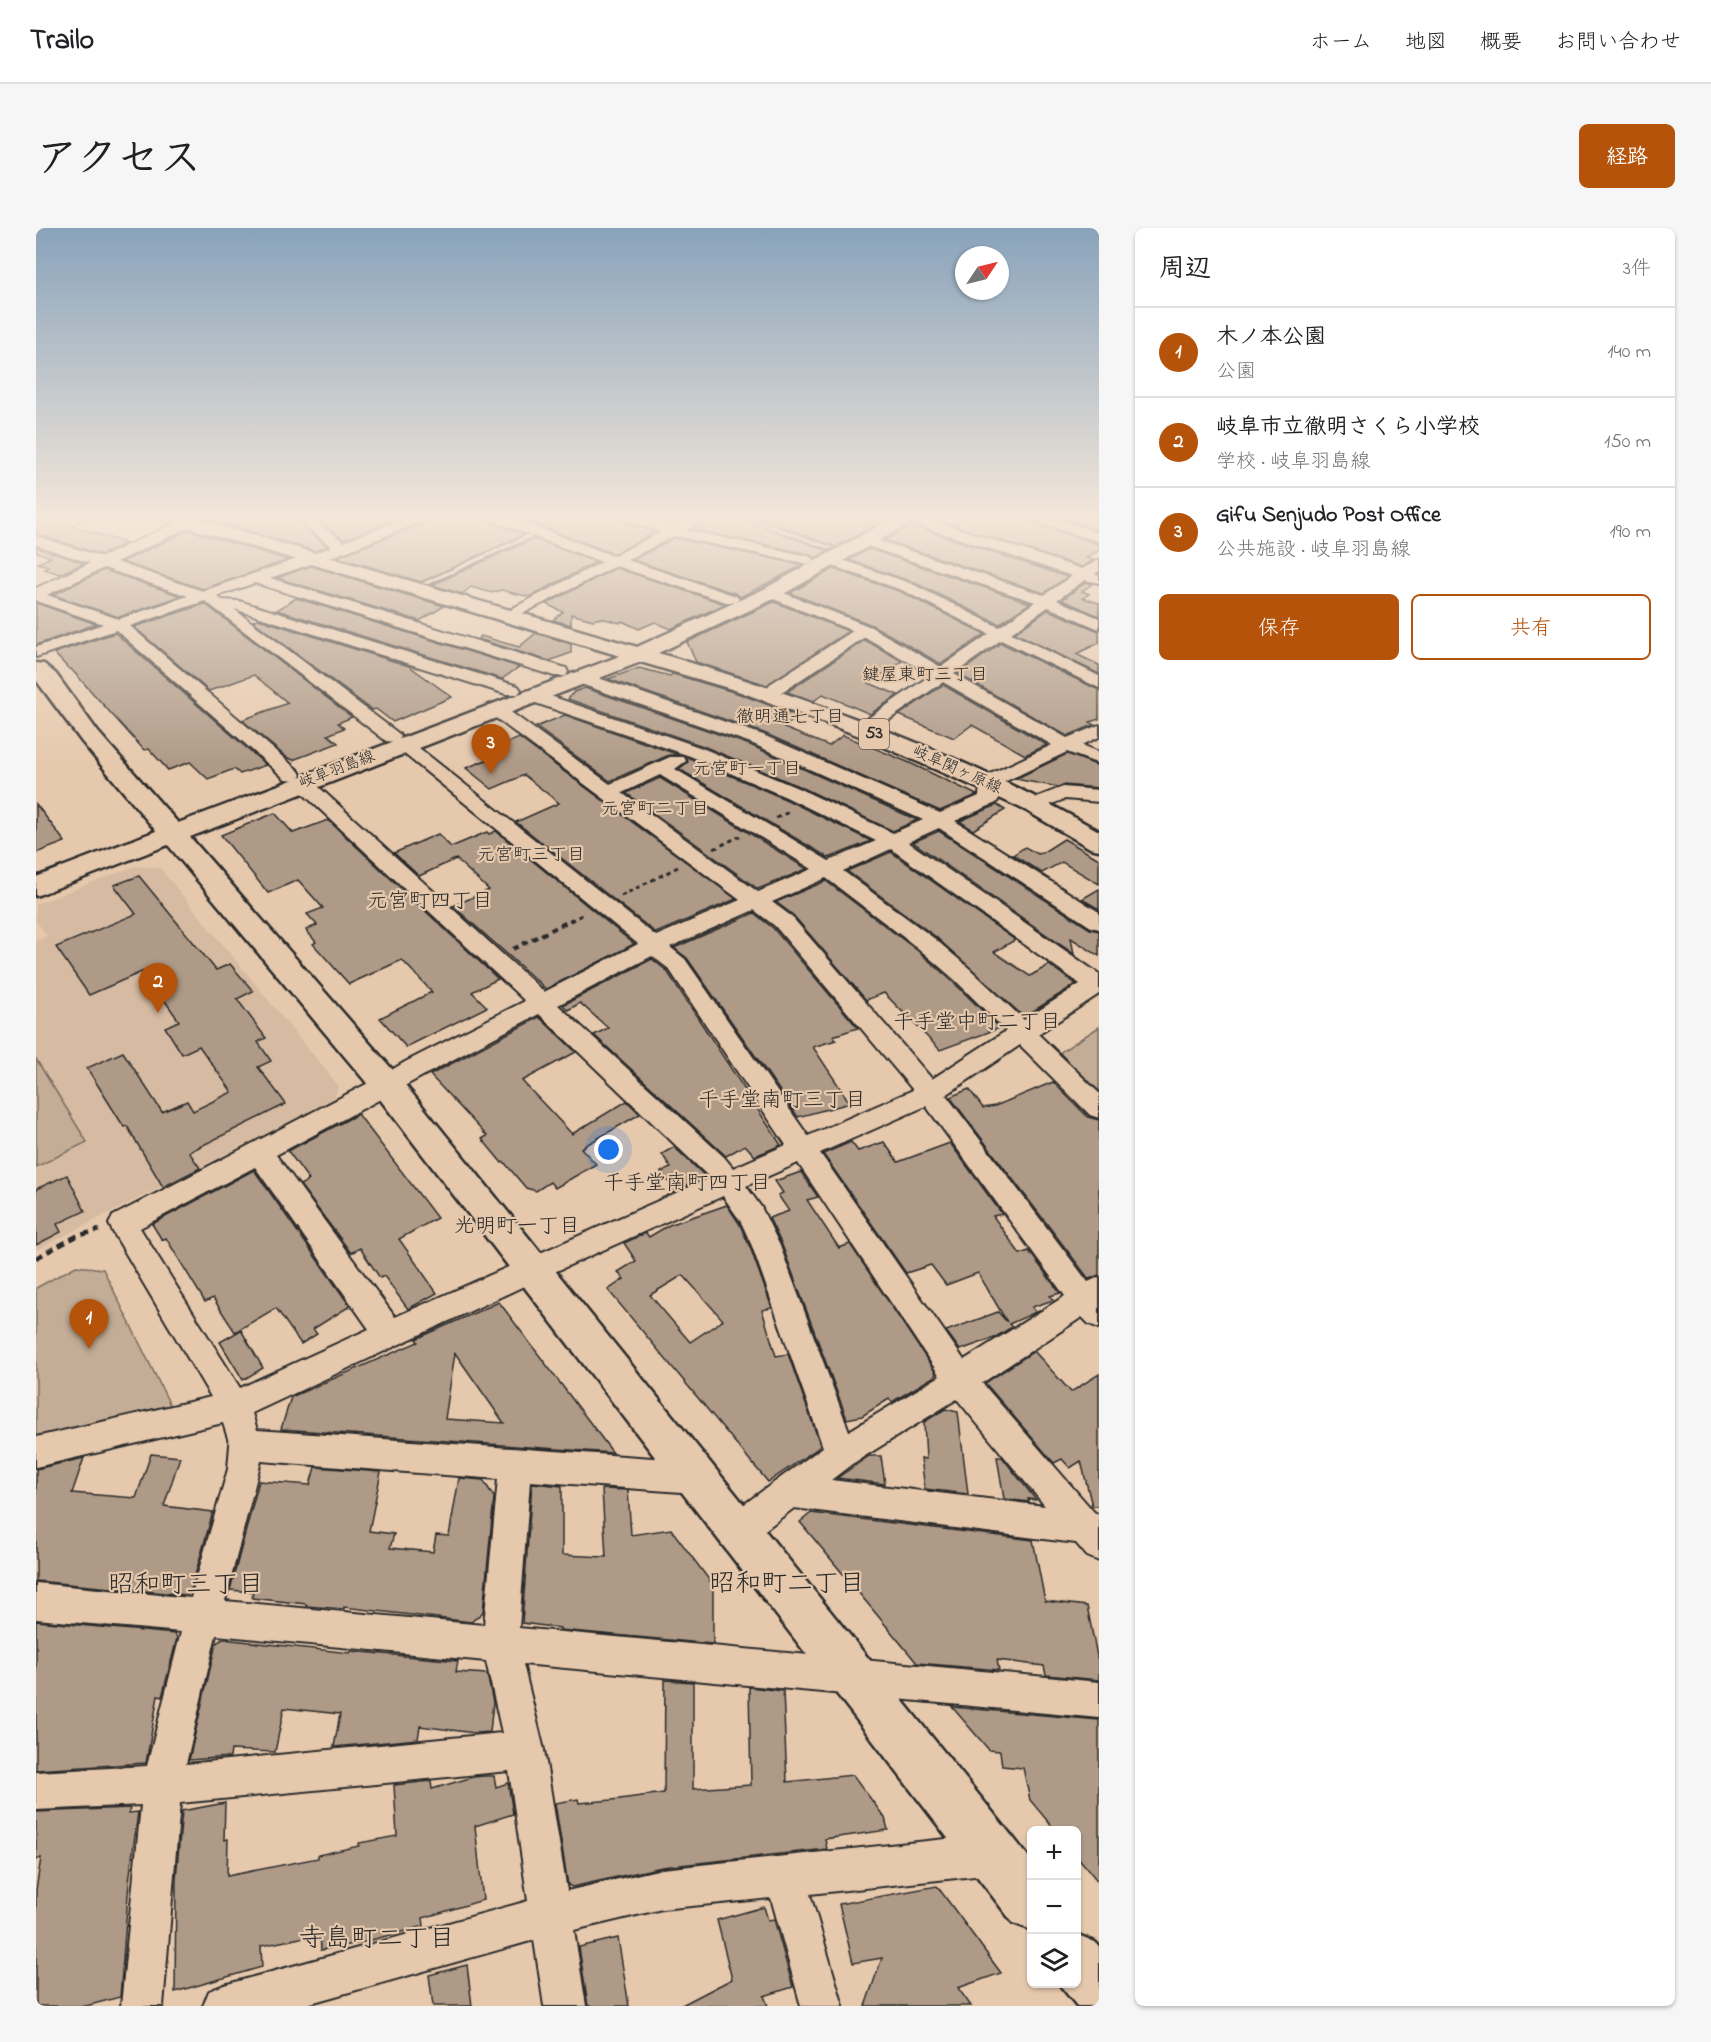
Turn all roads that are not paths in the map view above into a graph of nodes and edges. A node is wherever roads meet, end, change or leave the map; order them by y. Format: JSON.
{"nodes":[{"id":1,"x":47,"y":599,"type":"edge"},
{"id":2,"x":191,"y":599,"type":"edge"},
{"id":3,"x":210,"y":599,"type":"edge"},
{"id":4,"x":321,"y":599,"type":"edge"},
{"id":5,"x":475,"y":599,"type":"edge"},
{"id":6,"x":480,"y":599,"type":"edge"},
{"id":7,"x":540,"y":599,"type":"edge"},
{"id":8,"x":731,"y":599,"type":"edge"},
{"id":9,"x":756,"y":599,"type":"edge"},
{"id":10,"x":786,"y":599,"type":"edge"},
{"id":11,"x":930,"y":599,"type":"edge"},
{"id":12,"x":1040,"y":599,"type":"edge"},
{"id":13,"x":1049,"y":599,"type":"edge"},
{"id":14,"x":1046,"y":601,"type":"junction"},
{"id":15,"x":219,"y":604,"type":"junction"},
{"id":16,"x":518,"y":610,"type":"junction"},
{"id":17,"x":118,"y":624,"type":"junction"},
{"id":18,"x":1099,"y":624,"type":"edge"},
{"id":19,"x":865,"y":630,"type":"junction"},
{"id":20,"x":999,"y":634,"type":"junction"},
{"id":21,"x":635,"y":649,"type":"junction"},
{"id":22,"x":36,"y":652,"type":"edge"},
{"id":23,"x":36,"y":669,"type":"edge"},
{"id":24,"x":943,"y":673,"type":"junction"},
{"id":25,"x":569,"y":675,"type":"junction"},
{"id":26,"x":1099,"y":683,"type":"edge"},
{"id":27,"x":776,"y":688,"type":"junction"},
{"id":28,"x":521,"y":693,"type":"junction"},
{"id":29,"x":495,"y":709,"type":"junction"},
{"id":30,"x":870,"y":725,"type":"junction"},
{"id":31,"x":1099,"y":730,"type":"edge"},
{"id":32,"x":397,"y":740,"type":"junction"},
{"id":33,"x":1065,"y":745,"type":"junction"},
{"id":34,"x":696,"y":752,"type":"junction"},
{"id":35,"x":1099,"y":758,"type":"edge"},
{"id":36,"x":661,"y":768,"type":"junction"},
{"id":37,"x":297,"y":779,"type":"junction"},
{"id":38,"x":992,"y":782,"type":"junction"},
{"id":39,"x":608,"y":792,"type":"junction"},
{"id":40,"x":1099,"y":796,"type":"edge"},
{"id":41,"x":1044,"y":801,"type":"junction"},
{"id":42,"x":939,"y":820,"type":"junction"},
{"id":43,"x":169,"y":829,"type":"junction"},
{"id":44,"x":1099,"y":831,"type":"edge"},
{"id":45,"x":893,"y":841,"type":"junction"},
{"id":46,"x":1099,"y":842,"type":"edge"},
{"id":47,"x":827,"y":869,"type":"junction"},
{"id":48,"x":36,"y":873,"type":"edge"},
{"id":49,"x":36,"y":887,"type":"edge"},
{"id":50,"x":758,"y":900,"type":"junction"},
{"id":51,"x":1099,"y":922,"type":"edge"},
{"id":52,"x":653,"y":946,"type":"junction"},
{"id":53,"x":1098,"y":984,"type":"edge"},
{"id":54,"x":541,"y":1002,"type":"junction"},
{"id":55,"x":1021,"y":1033,"type":"junction"},
{"id":56,"x":387,"y":1085,"type":"junction"},
{"id":57,"x":930,"y":1093,"type":"junction"},
{"id":58,"x":1099,"y":1108,"type":"edge"},
{"id":59,"x":803,"y":1149,"type":"junction"},
{"id":60,"x":259,"y":1152,"type":"junction"},
{"id":61,"x":729,"y":1181,"type":"junction"},
{"id":62,"x":531,"y":1269,"type":"junction"},
{"id":63,"x":1094,"y":1301,"type":"edge"},
{"id":64,"x":390,"y":1334,"type":"junction"},
{"id":65,"x":960,"y":1380,"type":"junction"},
{"id":66,"x":234,"y":1406,"type":"junction"},
{"id":67,"x":246,"y":1445,"type":"junction"},
{"id":68,"x":36,"y":1452,"type":"edge"},
{"id":69,"x":841,"y":1453,"type":"junction"},
{"id":70,"x":515,"y":1465,"type":"junction"},
{"id":71,"x":695,"y":1476,"type":"junction"},
{"id":72,"x":791,"y":1491,"type":"junction"},
{"id":73,"x":737,"y":1530,"type":"junction"},
{"id":74,"x":1094,"y":1533,"type":"edge"},
{"id":75,"x":36,"y":1601,"type":"edge"},
{"id":76,"x":203,"y":1616,"type":"junction"},
{"id":77,"x":500,"y":1645,"type":"junction"},
{"id":78,"x":852,"y":1676,"type":"junction"},
{"id":79,"x":1099,"y":1700,"type":"edge"},
{"id":80,"x":525,"y":1750,"type":"junction"},
{"id":81,"x":162,"y":1785,"type":"junction"},
{"id":82,"x":36,"y":1791,"type":"edge"},
{"id":83,"x":993,"y":1854,"type":"junction"},
{"id":84,"x":785,"y":1877,"type":"junction"},
{"id":85,"x":1027,"y":1898,"type":"edge"},
{"id":86,"x":551,"y":1915,"type":"junction"},
{"id":87,"x":142,"y":2006,"type":"edge"},
{"id":88,"x":224,"y":2006,"type":"edge"},
{"id":89,"x":565,"y":2006,"type":"edge"},
{"id":90,"x":822,"y":2006,"type":"edge"}],
"edges":[{"from":1,"to":17,"type":"street"},
{"from":2,"to":17,"type":"street"},
{"from":3,"to":15,"type":"street"},
{"from":4,"to":25,"type":"street"},
{"from":5,"to":21,"type":"main road"},
{"from":6,"to":16,"type":"main road"},
{"from":7,"to":16,"type":"street"},
{"from":8,"to":21,"type":"main road"},
{"from":9,"to":21,"type":"main road"},
{"from":10,"to":19,"type":"street"},
{"from":11,"to":20,"type":"street"},
{"from":12,"to":14,"type":"street"},
{"from":13,"to":14,"type":"street"},
{"from":14,"to":18,"type":"street"},
{"from":14,"to":20,"type":"street"},
{"from":15,"to":28,"type":"street"},
{"from":15,"to":32,"type":"street"},
{"from":16,"to":21,"type":"main road"},
{"from":17,"to":22,"type":"street"},
{"from":17,"to":37,"type":"street"},
{"from":19,"to":24,"type":"street"},
{"from":19,"to":27,"type":"street"},
{"from":20,"to":24,"type":"street"},
{"from":20,"to":26,"type":"street"},
{"from":21,"to":25,"type":"main road","name":"岐阜羽島線"},
{"from":21,"to":27,"type":"main road","name":"岐阜関ヶ原線","number":"53"},
{"from":21,"to":38,"type":"main road","name":"岐阜関ヶ原線","number":"53"},
{"from":23,"to":43,"type":"main road"},
{"from":24,"to":30,"type":"street"},
{"from":24,"to":33,"type":"street"},
{"from":25,"to":28,"type":"main road","name":"岐阜羽島線"},
{"from":25,"to":42,"type":"street"},
{"from":27,"to":30,"type":"main road","name":"岐阜関ヶ原線","number":"53"},
{"from":28,"to":29,"type":"main road","name":"岐阜羽島線"},
{"from":28,"to":32,"type":"main road","name":"岐阜羽島線"},
{"from":28,"to":34,"type":"street"},
{"from":29,"to":32,"type":"main road","name":"岐阜羽島線"},
{"from":29,"to":39,"type":"street"},
{"from":30,"to":38,"type":"main road","name":"岐阜関ヶ原線","number":"53"},
{"from":31,"to":33,"type":"street"},
{"from":32,"to":37,"type":"main road","name":"岐阜羽島線"},
{"from":32,"to":52,"type":"street"},
{"from":33,"to":35,"type":"street"},
{"from":33,"to":38,"type":"street"},
{"from":34,"to":36,"type":"street"},
{"from":34,"to":45,"type":"street"},
{"from":36,"to":39,"type":"street"},
{"from":36,"to":47,"type":"street"},
{"from":37,"to":43,"type":"main road","name":"岐阜羽島線"},
{"from":37,"to":54,"type":"street"},
{"from":38,"to":41,"type":"main road","name":"岐阜関ヶ原線","number":"53"},
{"from":38,"to":42,"type":"street"},
{"from":38,"to":46,"type":"main road","name":"岐阜関ヶ原線","number":"53"},
{"from":39,"to":50,"type":"street"},
{"from":40,"to":41,"type":"street"},
{"from":41,"to":44,"type":"main road","name":"岐阜関ヶ原線","number":"53"},
{"from":42,"to":45,"type":"street"},
{"from":42,"to":51,"type":"street"},
{"from":43,"to":48,"type":"main road","name":"岐阜羽島線"},
{"from":43,"to":49,"type":"main road","name":"岐阜羽島線"},
{"from":43,"to":56,"type":"main road"},
{"from":45,"to":47,"type":"street"},
{"from":45,"to":53,"type":"street"},
{"from":47,"to":50,"type":"street"},
{"from":47,"to":55,"type":"street"},
{"from":50,"to":52,"type":"street"},
{"from":50,"to":57,"type":"street"},
{"from":52,"to":54,"type":"street"},
{"from":52,"to":59,"type":"street"},
{"from":53,"to":55,"type":"street"},
{"from":54,"to":56,"type":"street"},
{"from":54,"to":61,"type":"street"},
{"from":55,"to":57,"type":"street"},
{"from":55,"to":58,"type":"street"},
{"from":56,"to":60,"type":"street"},
{"from":56,"to":62,"type":"main road"},
{"from":57,"to":59,"type":"street"},
{"from":57,"to":63,"type":"street"},
{"from":59,"to":61,"type":"street"},
{"from":59,"to":65,"type":"street"},
{"from":60,"to":64,"type":"street"},
{"from":60,"to":66,"type":"street"},
{"from":61,"to":62,"type":"street"},
{"from":61,"to":69,"type":"street"},
{"from":62,"to":64,"type":"street"},
{"from":62,"to":71,"type":"main road"},
{"from":63,"to":65,"type":"street"},
{"from":64,"to":66,"type":"street"},
{"from":65,"to":69,"type":"street"},
{"from":65,"to":74,"type":"street"},
{"from":66,"to":67,"type":"street"},
{"from":66,"to":68,"type":"street"},
{"from":67,"to":70,"type":"street"},
{"from":67,"to":76,"type":"street"},
{"from":69,"to":72,"type":"street"},
{"from":70,"to":71,"type":"street"},
{"from":70,"to":77,"type":"street"},
{"from":71,"to":73,"type":"main road"},
{"from":72,"to":73,"type":"street"},
{"from":72,"to":74,"type":"street"},
{"from":73,"to":78,"type":"main road"},
{"from":75,"to":76,"type":"street"},
{"from":76,"to":77,"type":"street"},
{"from":76,"to":81,"type":"street"},
{"from":77,"to":78,"type":"street"},
{"from":77,"to":80,"type":"street"},
{"from":78,"to":79,"type":"street"},
{"from":78,"to":83,"type":"main road"},
{"from":80,"to":81,"type":"street"},
{"from":80,"to":86,"type":"street"},
{"from":81,"to":82,"type":"street"},
{"from":81,"to":87,"type":"street"},
{"from":83,"to":84,"type":"street"},
{"from":83,"to":85,"type":"main road"},
{"from":84,"to":86,"type":"street"},
{"from":84,"to":90,"type":"street"},
{"from":86,"to":88,"type":"street"},
{"from":86,"to":89,"type":"street"}]}
